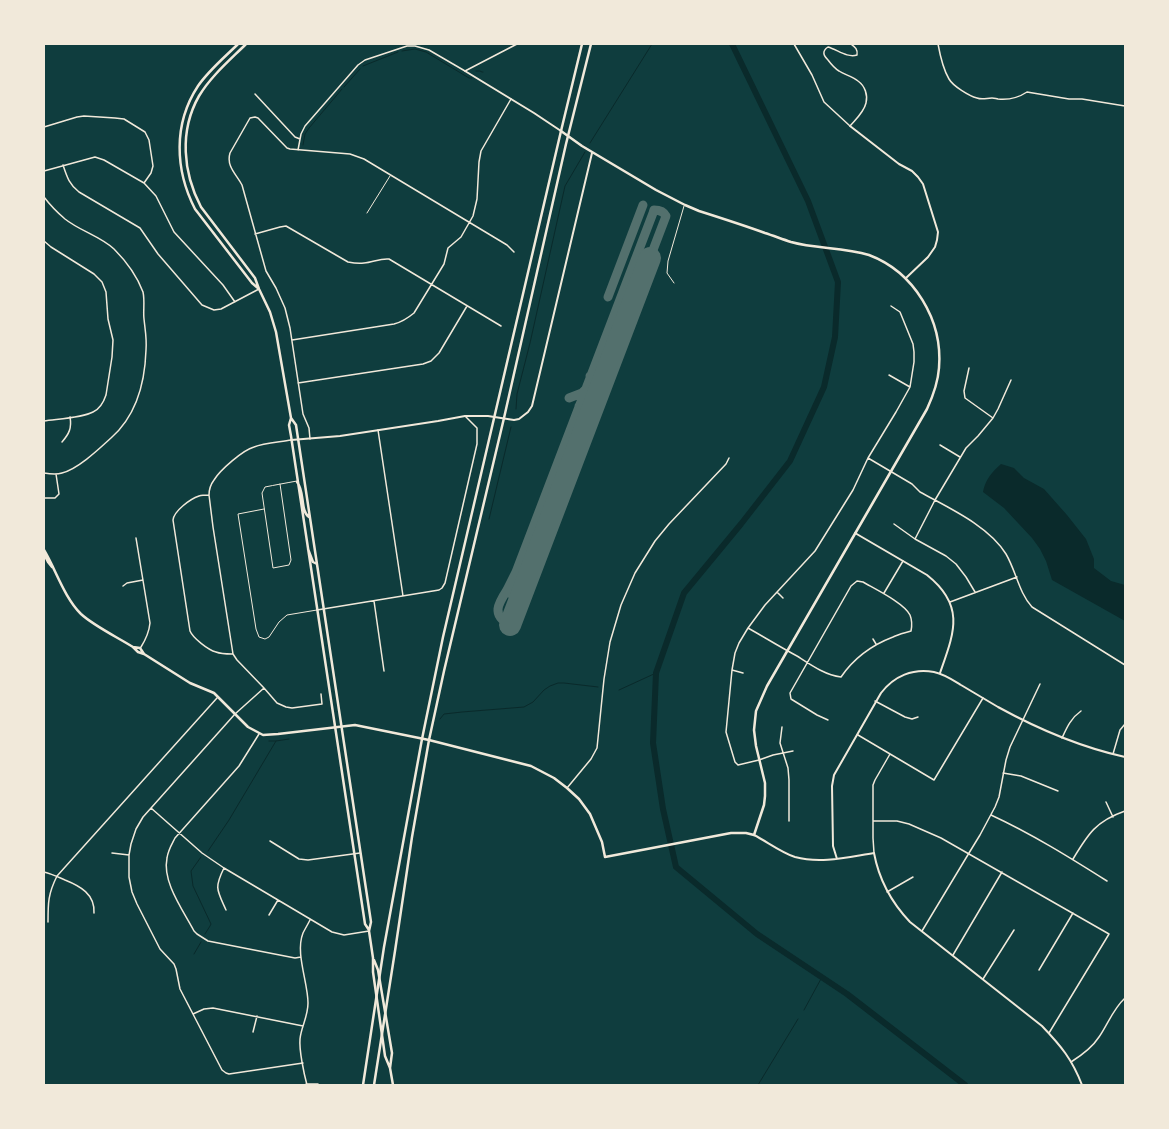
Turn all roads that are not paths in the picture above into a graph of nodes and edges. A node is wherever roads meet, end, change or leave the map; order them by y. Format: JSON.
{"nodes":[{"id":1,"x":238,"y":44,"type":"edge"},
{"id":2,"x":246,"y":44,"type":"edge"},
{"id":3,"x":517,"y":44,"type":"edge"},
{"id":4,"x":582,"y":44,"type":"edge"},
{"id":5,"x":591,"y":44,"type":"edge"},
{"id":6,"x":794,"y":44,"type":"edge"},
{"id":7,"x":851,"y":44,"type":"edge"},
{"id":8,"x":938,"y":44,"type":"edge"},
{"id":9,"x":465,"y":71,"type":"junction"},
{"id":10,"x":255,"y":94,"type":"dead end"},
{"id":11,"x":511,"y":99,"type":"junction"},
{"id":12,"x":1125,"y":106,"type":"edge"},
{"id":13,"x":850,"y":126,"type":"junction"},
{"id":14,"x":44,"y":127,"type":"edge"},
{"id":15,"x":561,"y":131,"type":"junction"},
{"id":16,"x":568,"y":136,"type":"junction"},
{"id":17,"x":300,"y":139,"type":"junction"},
{"id":18,"x":298,"y":150,"type":"junction"},
{"id":19,"x":592,"y":152,"type":"junction"},
{"id":20,"x":63,"y":165,"type":"junction"},
{"id":21,"x":44,"y":171,"type":"edge"},
{"id":22,"x":390,"y":175,"type":"junction"},
{"id":23,"x":144,"y":183,"type":"junction"},
{"id":24,"x":44,"y":197,"type":"edge"},
{"id":25,"x":685,"y":205,"type":"junction"},
{"id":26,"x":367,"y":213,"type":"dead end"},
{"id":27,"x":469,"y":222,"type":"junction"},
{"id":28,"x":255,"y":234,"type":"junction"},
{"id":29,"x":44,"y":241,"type":"edge"},
{"id":30,"x":514,"y":252,"type":"dead end"},
{"id":31,"x":906,"y":278,"type":"junction"},
{"id":32,"x":674,"y":283,"type":"dead end"},
{"id":33,"x":432,"y":284,"type":"junction"},
{"id":34,"x":259,"y":289,"type":"junction"},
{"id":35,"x":235,"y":302,"type":"junction"},
{"id":36,"x":467,"y":306,"type":"junction"},
{"id":37,"x":891,"y":306,"type":"dead end"},
{"id":38,"x":501,"y":326,"type":"dead end"},
{"id":39,"x":292,"y":340,"type":"junction"},
{"id":40,"x":969,"y":368,"type":"dead end"},
{"id":41,"x":889,"y":375,"type":"dead end"},
{"id":42,"x":1011,"y":380,"type":"dead end"},
{"id":43,"x":298,"y":383,"type":"junction"},
{"id":44,"x":910,"y":387,"type":"junction"},
{"id":45,"x":465,"y":416,"type":"junction"},
{"id":46,"x":495,"y":416,"type":"junction"},
{"id":47,"x":70,"y":417,"type":"junction"},
{"id":48,"x":291,"y":418,"type":"junction"},
{"id":49,"x":504,"y":418,"type":"junction"},
{"id":50,"x":993,"y":418,"type":"junction"},
{"id":51,"x":44,"y":421,"type":"edge"},
{"id":52,"x":378,"y":430,"type":"junction"},
{"id":53,"x":310,"y":439,"type":"junction"},
{"id":54,"x":291,"y":440,"type":"junction"},
{"id":55,"x":298,"y":440,"type":"junction"},
{"id":56,"x":62,"y":442,"type":"dead end"},
{"id":57,"x":940,"y":445,"type":"dead end"},
{"id":58,"x":960,"y":457,"type":"junction"},
{"id":59,"x":729,"y":458,"type":"dead end"},
{"id":60,"x":868,"y":458,"type":"junction"},
{"id":61,"x":891,"y":471,"type":"junction"},
{"id":62,"x":44,"y":473,"type":"edge"},
{"id":63,"x":56,"y":474,"type":"junction"},
{"id":64,"x":297,"y":481,"type":"junction"},
{"id":65,"x":280,"y":484,"type":"junction"},
{"id":66,"x":209,"y":494,"type":"junction"},
{"id":67,"x":44,"y":498,"type":"edge"},
{"id":68,"x":935,"y":500,"type":"junction"},
{"id":69,"x":264,"y":509,"type":"junction"},
{"id":70,"x":310,"y":517,"type":"junction"},
{"id":71,"x":894,"y":524,"type":"dead end"},
{"id":72,"x":855,"y":533,"type":"junction"},
{"id":73,"x":136,"y":538,"type":"dead end"},
{"id":74,"x":915,"y":539,"type":"junction"},
{"id":75,"x":307,"y":547,"type":"junction"},
{"id":76,"x":44,"y":550,"type":"edge"},
{"id":77,"x":44,"y":554,"type":"edge"},
{"id":78,"x":903,"y":561,"type":"junction"},
{"id":79,"x":317,"y":564,"type":"junction"},
{"id":80,"x":54,"y":569,"type":"junction"},
{"id":81,"x":1017,"y":577,"type":"junction"},
{"id":82,"x":143,"y":580,"type":"junction"},
{"id":83,"x":123,"y":586,"type":"dead end"},
{"id":84,"x":777,"y":592,"type":"junction"},
{"id":85,"x":975,"y":592,"type":"junction"},
{"id":86,"x":884,"y":594,"type":"junction"},
{"id":87,"x":403,"y":596,"type":"junction"},
{"id":88,"x":783,"y":598,"type":"dead end"},
{"id":89,"x":374,"y":600,"type":"junction"},
{"id":90,"x":950,"y":602,"type":"junction"},
{"id":91,"x":323,"y":609,"type":"junction"},
{"id":92,"x":317,"y":610,"type":"junction"},
{"id":93,"x":748,"y":628,"type":"junction"},
{"id":94,"x":873,"y":639,"type":"dead end"},
{"id":95,"x":876,"y":644,"type":"junction"},
{"id":96,"x":133,"y":647,"type":"junction"},
{"id":97,"x":140,"y":648,"type":"junction"},
{"id":98,"x":787,"y":651,"type":"junction"},
{"id":99,"x":144,"y":654,"type":"junction"},
{"id":100,"x":233,"y":654,"type":"junction"},
{"id":101,"x":807,"y":663,"type":"junction"},
{"id":102,"x":1125,"y":665,"type":"edge"},
{"id":103,"x":732,"y":670,"type":"junction"},
{"id":104,"x":384,"y":671,"type":"dead end"},
{"id":105,"x":743,"y":673,"type":"dead end"},
{"id":106,"x":940,"y":673,"type":"junction"},
{"id":107,"x":1040,"y":684,"type":"dead end"},
{"id":108,"x":264,"y":688,"type":"junction"},
{"id":109,"x":321,"y":694,"type":"dead end"},
{"id":110,"x":219,"y":696,"type":"junction"},
{"id":111,"x":983,"y":698,"type":"junction"},
{"id":112,"x":876,"y":701,"type":"junction"},
{"id":113,"x":1081,"y":711,"type":"dead end"},
{"id":114,"x":235,"y":714,"type":"junction"},
{"id":115,"x":918,"y":717,"type":"dead end"},
{"id":116,"x":1022,"y":719,"type":"junction"},
{"id":117,"x":828,"y":720,"type":"dead end"},
{"id":118,"x":1125,"y":724,"type":"edge"},
{"id":119,"x":342,"y":727,"type":"junction"},
{"id":120,"x":782,"y":727,"type":"dead end"},
{"id":121,"x":335,"y":728,"type":"junction"},
{"id":122,"x":259,"y":733,"type":"junction"},
{"id":123,"x":857,"y":734,"type":"junction"},
{"id":124,"x":1062,"y":738,"type":"junction"},
{"id":125,"x":422,"y":739,"type":"junction"},
{"id":126,"x":429,"y":740,"type":"junction"},
{"id":127,"x":793,"y":751,"type":"dead end"},
{"id":128,"x":784,"y":753,"type":"junction"},
{"id":129,"x":890,"y":754,"type":"junction"},
{"id":130,"x":1113,"y":754,"type":"junction"},
{"id":131,"x":1125,"y":757,"type":"edge"},
{"id":132,"x":759,"y":760,"type":"junction"},
{"id":133,"x":1003,"y":773,"type":"junction"},
{"id":134,"x":567,"y":788,"type":"junction"},
{"id":135,"x":1058,"y":791,"type":"dead end"},
{"id":136,"x":1106,"y":802,"type":"dead end"},
{"id":137,"x":151,"y":808,"type":"junction"},
{"id":138,"x":1125,"y":811,"type":"edge"},
{"id":139,"x":991,"y":815,"type":"junction"},
{"id":140,"x":1113,"y":817,"type":"junction"},
{"id":141,"x":789,"y":821,"type":"dead end"},
{"id":142,"x":873,"y":821,"type":"junction"},
{"id":143,"x":179,"y":833,"type":"junction"},
{"id":144,"x":754,"y":835,"type":"junction"},
{"id":145,"x":270,"y":841,"type":"dead end"},
{"id":146,"x":112,"y":853,"type":"dead end"},
{"id":147,"x":360,"y":853,"type":"junction"},
{"id":148,"x":874,"y":853,"type":"junction"},
{"id":149,"x":969,"y":853,"type":"junction"},
{"id":150,"x":355,"y":854,"type":"junction"},
{"id":151,"x":129,"y":855,"type":"junction"},
{"id":152,"x":837,"y":859,"type":"junction"},
{"id":153,"x":1073,"y":859,"type":"junction"},
{"id":154,"x":224,"y":868,"type":"junction"},
{"id":155,"x":44,"y":872,"type":"edge"},
{"id":156,"x":1002,"y":872,"type":"junction"},
{"id":157,"x":58,"y":876,"type":"junction"},
{"id":158,"x":913,"y":877,"type":"dead end"},
{"id":159,"x":1107,"y":881,"type":"dead end"},
{"id":160,"x":887,"y":892,"type":"junction"},
{"id":161,"x":278,"y":900,"type":"junction"},
{"id":162,"x":226,"y":910,"type":"dead end"},
{"id":163,"x":94,"y":913,"type":"dead end"},
{"id":164,"x":1073,"y":913,"type":"junction"},
{"id":165,"x":269,"y":915,"type":"dead end"},
{"id":166,"x":310,"y":920,"type":"junction"},
{"id":167,"x":48,"y":922,"type":"dead end"},
{"id":168,"x":369,"y":930,"type":"junction"},
{"id":169,"x":1014,"y":930,"type":"dead end"},
{"id":170,"x":922,"y":931,"type":"junction"},
{"id":171,"x":953,"y":955,"type":"junction"},
{"id":172,"x":301,"y":957,"type":"junction"},
{"id":173,"x":373,"y":958,"type":"junction"},
{"id":174,"x":1038,"y":970,"type":"dead end"},
{"id":175,"x":983,"y":979,"type":"junction"},
{"id":176,"x":1125,"y":998,"type":"edge"},
{"id":177,"x":193,"y":1014,"type":"junction"},
{"id":178,"x":257,"y":1016,"type":"junction"},
{"id":179,"x":303,"y":1026,"type":"junction"},
{"id":180,"x":253,"y":1032,"type":"dead end"},
{"id":181,"x":1049,"y":1033,"type":"junction"},
{"id":182,"x":1071,"y":1062,"type":"junction"},
{"id":183,"x":303,"y":1063,"type":"junction"},
{"id":184,"x":390,"y":1068,"type":"junction"},
{"id":185,"x":318,"y":1084,"type":"edge"},
{"id":186,"x":306,"y":1085,"type":"edge"},
{"id":187,"x":322,"y":1085,"type":"edge"},
{"id":188,"x":362,"y":1085,"type":"edge"},
{"id":189,"x":374,"y":1085,"type":"edge"},
{"id":190,"x":393,"y":1085,"type":"edge"},
{"id":191,"x":1082,"y":1085,"type":"edge"}],
"edges":[{"from":1,"to":34,"type":"main road"},
{"from":2,"to":34,"type":"main road"},
{"from":3,"to":9,"type":"street"},
{"from":4,"to":15,"type":"main road"},
{"from":5,"to":16,"type":"main road"},
{"from":6,"to":13,"type":"street"},
{"from":7,"to":13,"type":"street"},
{"from":8,"to":12,"type":"street"},
{"from":9,"to":11,"type":"street"},
{"from":9,"to":17,"type":"street"},
{"from":10,"to":17,"type":"street"},
{"from":11,"to":15,"type":"street"},
{"from":11,"to":27,"type":"street"},
{"from":13,"to":31,"type":"street"},
{"from":14,"to":23,"type":"street"},
{"from":15,"to":16,"type":"main road"},
{"from":15,"to":46,"type":"main road"},
{"from":16,"to":19,"type":"main road"},
{"from":16,"to":49,"type":"main road"},
{"from":17,"to":18,"type":"street"},
{"from":18,"to":22,"type":"street"},
{"from":18,"to":28,"type":"street"},
{"from":19,"to":25,"type":"main road"},
{"from":19,"to":49,"type":"street"},
{"from":20,"to":21,"type":"street"},
{"from":20,"to":23,"type":"street"},
{"from":20,"to":35,"type":"street"},
{"from":22,"to":26,"type":"lane"},
{"from":22,"to":27,"type":"street"},
{"from":23,"to":35,"type":"street"},
{"from":24,"to":63,"type":"street"},
{"from":25,"to":31,"type":"main road"},
{"from":25,"to":32,"type":"lane"},
{"from":27,"to":30,"type":"street"},
{"from":27,"to":33,"type":"street"},
{"from":28,"to":33,"type":"street"},
{"from":28,"to":39,"type":"street"},
{"from":29,"to":47,"type":"street"},
{"from":31,"to":61,"type":"main road"},
{"from":33,"to":36,"type":"street"},
{"from":33,"to":39,"type":"street"},
{"from":34,"to":35,"type":"street"},
{"from":34,"to":48,"type":"main road"},
{"from":36,"to":38,"type":"street"},
{"from":36,"to":43,"type":"street"},
{"from":37,"to":44,"type":"street"},
{"from":39,"to":43,"type":"street"},
{"from":40,"to":50,"type":"street"},
{"from":41,"to":44,"type":"street"},
{"from":42,"to":50,"type":"street"},
{"from":43,"to":53,"type":"street"},
{"from":44,"to":60,"type":"street"},
{"from":45,"to":46,"type":"street"},
{"from":45,"to":52,"type":"street"},
{"from":45,"to":87,"type":"street"},
{"from":46,"to":49,"type":"street"},
{"from":46,"to":125,"type":"main road"},
{"from":47,"to":51,"type":"street"},
{"from":47,"to":56,"type":"street"},
{"from":48,"to":54,"type":"main road"},
{"from":48,"to":55,"type":"main road"},
{"from":49,"to":126,"type":"main road"},
{"from":50,"to":58,"type":"street"},
{"from":52,"to":53,"type":"street"},
{"from":52,"to":87,"type":"street"},
{"from":53,"to":55,"type":"street"},
{"from":54,"to":55,"type":"street"},
{"from":54,"to":64,"type":"main road"},
{"from":54,"to":66,"type":"street"},
{"from":55,"to":70,"type":"main road"},
{"from":57,"to":58,"type":"street"},
{"from":58,"to":68,"type":"street"},
{"from":59,"to":134,"type":"street"},
{"from":60,"to":61,"type":"street"},
{"from":60,"to":84,"type":"street"},
{"from":61,"to":68,"type":"street"},
{"from":61,"to":72,"type":"main road"},
{"from":62,"to":63,"type":"street"},
{"from":63,"to":67,"type":"street"},
{"from":64,"to":65,"type":"lane"},
{"from":64,"to":70,"type":"main road"},
{"from":64,"to":75,"type":"main road"},
{"from":65,"to":69,"type":"lane"},
{"from":65,"to":69,"type":"lane"},
{"from":66,"to":100,"type":"street"},
{"from":66,"to":100,"type":"street"},
{"from":68,"to":74,"type":"street"},
{"from":68,"to":81,"type":"street"},
{"from":69,"to":92,"type":"lane"},
{"from":70,"to":79,"type":"main road"},
{"from":71,"to":74,"type":"street"},
{"from":72,"to":78,"type":"street"},
{"from":72,"to":98,"type":"main road"},
{"from":73,"to":82,"type":"street"},
{"from":74,"to":85,"type":"street"},
{"from":75,"to":79,"type":"main road"},
{"from":75,"to":92,"type":"main road"},
{"from":76,"to":80,"type":"main road"},
{"from":77,"to":80,"type":"main road"},
{"from":78,"to":86,"type":"street"},
{"from":78,"to":90,"type":"street"},
{"from":79,"to":91,"type":"main road"},
{"from":80,"to":96,"type":"main road"},
{"from":81,"to":85,"type":"street"},
{"from":81,"to":102,"type":"street"},
{"from":82,"to":83,"type":"street"},
{"from":82,"to":97,"type":"street"},
{"from":84,"to":88,"type":"street"},
{"from":84,"to":93,"type":"street"},
{"from":85,"to":90,"type":"street"},
{"from":86,"to":95,"type":"street"},
{"from":86,"to":101,"type":"street"},
{"from":87,"to":89,"type":"street"},
{"from":89,"to":91,"type":"street"},
{"from":89,"to":104,"type":"street"},
{"from":90,"to":106,"type":"street"},
{"from":91,"to":92,"type":"street"},
{"from":91,"to":119,"type":"main road"},
{"from":92,"to":121,"type":"main road"},
{"from":93,"to":98,"type":"street"},
{"from":93,"to":103,"type":"street"},
{"from":94,"to":95,"type":"street"},
{"from":95,"to":101,"type":"street"},
{"from":96,"to":97,"type":"main road"},
{"from":96,"to":99,"type":"main road"},
{"from":97,"to":99,"type":"main road"},
{"from":98,"to":101,"type":"street"},
{"from":98,"to":132,"type":"main road"},
{"from":99,"to":110,"type":"main road"},
{"from":100,"to":108,"type":"street"},
{"from":101,"to":117,"type":"street"},
{"from":103,"to":105,"type":"street"},
{"from":103,"to":132,"type":"street"},
{"from":106,"to":111,"type":"street"},
{"from":106,"to":112,"type":"street"},
{"from":107,"to":116,"type":"street"},
{"from":108,"to":109,"type":"street"},
{"from":108,"to":114,"type":"street"},
{"from":110,"to":114,"type":"main road"},
{"from":110,"to":157,"type":"street"},
{"from":111,"to":116,"type":"street"},
{"from":111,"to":129,"type":"street"},
{"from":112,"to":115,"type":"street"},
{"from":112,"to":123,"type":"street"},
{"from":113,"to":124,"type":"street"},
{"from":114,"to":122,"type":"main road"},
{"from":114,"to":137,"type":"street"},
{"from":116,"to":124,"type":"street"},
{"from":116,"to":133,"type":"street"},
{"from":118,"to":130,"type":"street"},
{"from":119,"to":121,"type":"main road"},
{"from":119,"to":125,"type":"main road"},
{"from":119,"to":147,"type":"main road"},
{"from":120,"to":128,"type":"street"},
{"from":121,"to":122,"type":"main road"},
{"from":121,"to":150,"type":"main road"},
{"from":122,"to":143,"type":"street"},
{"from":123,"to":129,"type":"street"},
{"from":123,"to":152,"type":"street"},
{"from":124,"to":130,"type":"street"},
{"from":125,"to":126,"type":"main road"},
{"from":125,"to":188,"type":"main road"},
{"from":126,"to":134,"type":"main road"},
{"from":126,"to":189,"type":"main road"},
{"from":127,"to":128,"type":"street"},
{"from":128,"to":132,"type":"street"},
{"from":128,"to":141,"type":"street"},
{"from":129,"to":142,"type":"street"},
{"from":130,"to":131,"type":"street"},
{"from":132,"to":144,"type":"main road"},
{"from":133,"to":135,"type":"street"},
{"from":133,"to":139,"type":"street"},
{"from":134,"to":144,"type":"main road"},
{"from":136,"to":140,"type":"street"},
{"from":137,"to":143,"type":"street"},
{"from":137,"to":151,"type":"street"},
{"from":138,"to":140,"type":"street"},
{"from":139,"to":149,"type":"street"},
{"from":139,"to":153,"type":"street"},
{"from":140,"to":153,"type":"street"},
{"from":142,"to":148,"type":"street"},
{"from":142,"to":149,"type":"street"},
{"from":143,"to":154,"type":"street"},
{"from":143,"to":172,"type":"street"},
{"from":144,"to":152,"type":"street"},
{"from":145,"to":150,"type":"street"},
{"from":146,"to":151,"type":"street"},
{"from":147,"to":150,"type":"street"},
{"from":147,"to":168,"type":"main road"},
{"from":148,"to":152,"type":"street"},
{"from":148,"to":160,"type":"street"},
{"from":149,"to":156,"type":"street"},
{"from":149,"to":170,"type":"street"},
{"from":150,"to":168,"type":"main road"},
{"from":151,"to":177,"type":"street"},
{"from":153,"to":159,"type":"street"},
{"from":154,"to":161,"type":"street"},
{"from":154,"to":162,"type":"street"},
{"from":155,"to":157,"type":"street"},
{"from":156,"to":164,"type":"street"},
{"from":156,"to":171,"type":"street"},
{"from":157,"to":163,"type":"street"},
{"from":157,"to":167,"type":"street"},
{"from":158,"to":160,"type":"street"},
{"from":160,"to":170,"type":"street"},
{"from":161,"to":165,"type":"street"},
{"from":161,"to":166,"type":"street"},
{"from":164,"to":174,"type":"street"},
{"from":164,"to":181,"type":"street"},
{"from":166,"to":168,"type":"street"},
{"from":166,"to":172,"type":"street"},
{"from":168,"to":173,"type":"main road"},
{"from":169,"to":175,"type":"street"},
{"from":170,"to":171,"type":"street"},
{"from":171,"to":175,"type":"street"},
{"from":172,"to":179,"type":"street"},
{"from":173,"to":184,"type":"main road"},
{"from":173,"to":184,"type":"main road"},
{"from":175,"to":181,"type":"street"},
{"from":176,"to":182,"type":"street"},
{"from":177,"to":178,"type":"street"},
{"from":177,"to":183,"type":"street"},
{"from":178,"to":179,"type":"street"},
{"from":178,"to":180,"type":"street"},
{"from":179,"to":183,"type":"street"},
{"from":181,"to":182,"type":"street"},
{"from":182,"to":191,"type":"street"},
{"from":183,"to":186,"type":"street"},
{"from":184,"to":190,"type":"main road"},
{"from":185,"to":186,"type":"street"},
{"from":185,"to":187,"type":"street"}]}
